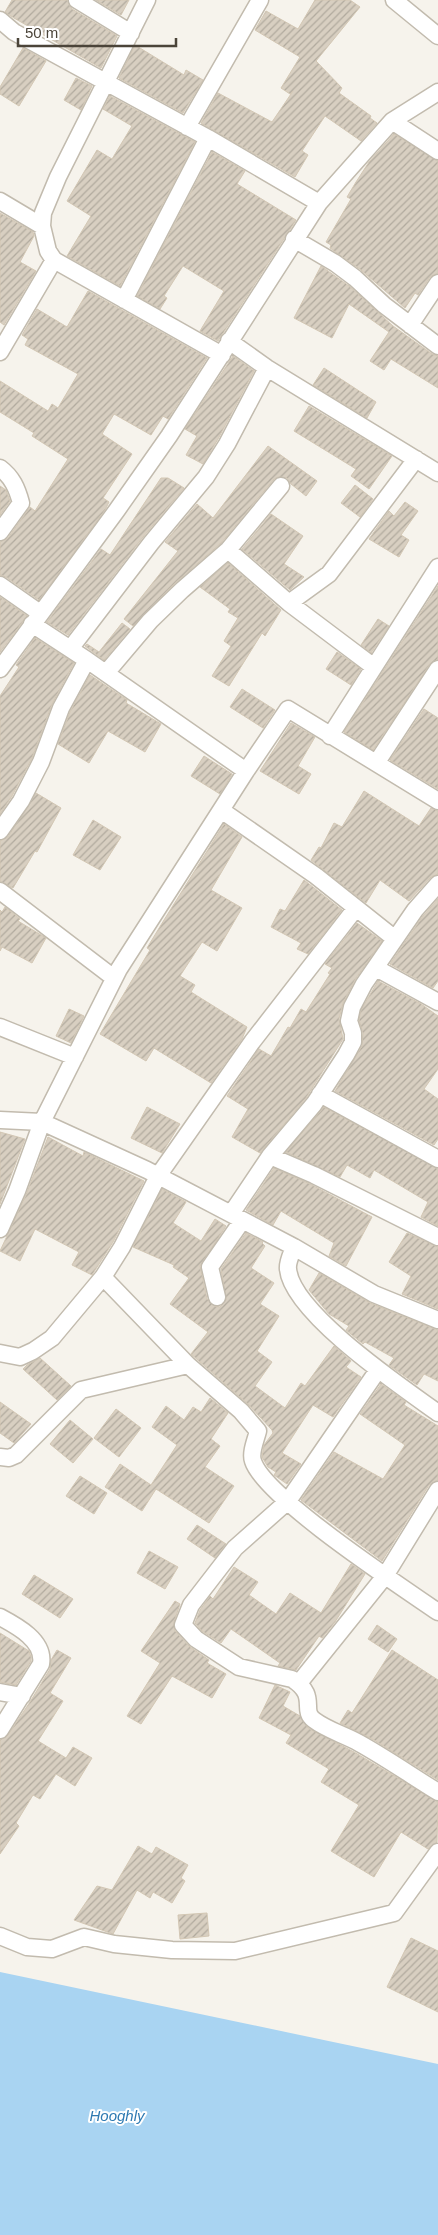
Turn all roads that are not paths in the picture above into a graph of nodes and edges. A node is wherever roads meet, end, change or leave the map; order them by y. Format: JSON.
{"nodes":[{"id":1,"x":77,"y":0,"type":"edge"},
{"id":2,"x":148,"y":0,"type":"edge"},
{"id":3,"x":260,"y":0,"type":"edge"},
{"id":4,"x":394,"y":0,"type":"edge"},
{"id":5,"x":0,"y":20,"type":"edge"},
{"id":6,"x":131,"y":33,"type":"junction"},
{"id":7,"x":438,"y":36,"type":"edge"},
{"id":8,"x":106,"y":82,"type":"junction"},
{"id":9,"x":438,"y":92,"type":"edge"},
{"id":10,"x":392,"y":121,"type":"junction"},
{"id":11,"x":187,"y":127,"type":"junction"},
{"id":12,"x":208,"y":138,"type":"junction"},
{"id":13,"x":438,"y":151,"type":"edge"},
{"id":14,"x":0,"y":200,"type":"edge"},
{"id":15,"x":319,"y":203,"type":"junction"},
{"id":16,"x":42,"y":226,"type":"junction"},
{"id":17,"x":294,"y":238,"type":"junction"},
{"id":18,"x":54,"y":260,"type":"junction"},
{"id":19,"x":438,"y":283,"type":"edge"},
{"id":20,"x":124,"y":300,"type":"junction"},
{"id":21,"x":410,"y":324,"type":"junction"},
{"id":22,"x":438,"y":346,"type":"edge"},
{"id":23,"x":225,"y":348,"type":"junction"},
{"id":24,"x":0,"y":352,"type":"edge"},
{"id":25,"x":267,"y":368,"type":"junction"},
{"id":26,"x":416,"y":459,"type":"junction"},
{"id":27,"x":0,"y":468,"type":"edge"},
{"id":28,"x":438,"y":473,"type":"edge"},
{"id":29,"x":282,"y":486,"type":"dead end"},
{"id":30,"x":0,"y":532,"type":"edge"},
{"id":31,"x":228,"y":550,"type":"junction"},
{"id":32,"x":438,"y":567,"type":"edge"},
{"id":33,"x":0,"y":585,"type":"edge"},
{"id":34,"x":288,"y":603,"type":"junction"},
{"id":35,"x":36,"y":618,"type":"junction"},
{"id":36,"x":70,"y":649,"type":"junction"},
{"id":37,"x":87,"y":660,"type":"junction"},
{"id":38,"x":374,"y":667,"type":"junction"},
{"id":39,"x":0,"y":669,"type":"edge"},
{"id":40,"x":438,"y":669,"type":"edge"},
{"id":41,"x":106,"y":673,"type":"junction"},
{"id":42,"x":330,"y":736,"type":"junction"},
{"id":43,"x":377,"y":762,"type":"junction"},
{"id":44,"x":246,"y":770,"type":"junction"},
{"id":45,"x":438,"y":801,"type":"edge"},
{"id":46,"x":221,"y":810,"type":"junction"},
{"id":47,"x":0,"y":831,"type":"edge"},
{"id":48,"x":438,"y":884,"type":"edge"},
{"id":49,"x":0,"y":891,"type":"edge"},
{"id":50,"x":356,"y":908,"type":"junction"},
{"id":51,"x":394,"y":938,"type":"junction"},
{"id":52,"x":376,"y":968,"type":"junction"},
{"id":53,"x":114,"y":978,"type":"junction"},
{"id":54,"x":438,"y":1002,"type":"edge"},
{"id":55,"x":0,"y":1028,"type":"edge"},
{"id":56,"x":75,"y":1056,"type":"junction"},
{"id":57,"x":320,"y":1094,"type":"junction"},
{"id":58,"x":0,"y":1120,"type":"edge"},
{"id":59,"x":42,"y":1122,"type":"junction"},
{"id":60,"x":270,"y":1156,"type":"junction"},
{"id":61,"x":438,"y":1159,"type":"edge"},
{"id":62,"x":158,"y":1176,"type":"junction"},
{"id":63,"x":237,"y":1217,"type":"junction"},
{"id":64,"x":0,"y":1229,"type":"edge"},
{"id":65,"x":438,"y":1237,"type":"edge"},
{"id":66,"x":294,"y":1247,"type":"junction"},
{"id":67,"x":103,"y":1278,"type":"junction"},
{"id":68,"x":217,"y":1297,"type":"dead end"},
{"id":69,"x":438,"y":1320,"type":"edge"},
{"id":70,"x":0,"y":1352,"type":"edge"},
{"id":71,"x":188,"y":1365,"type":"junction"},
{"id":72,"x":378,"y":1370,"type":"junction"},
{"id":73,"x":438,"y":1413,"type":"edge"},
{"id":74,"x":0,"y":1457,"type":"edge"},
{"id":75,"x":438,"y":1490,"type":"edge"},
{"id":76,"x":288,"y":1501,"type":"junction"},
{"id":77,"x":385,"y":1576,"type":"junction"},
{"id":78,"x":438,"y":1612,"type":"edge"},
{"id":79,"x":0,"y":1616,"type":"edge"},
{"id":80,"x":299,"y":1684,"type":"junction"},
{"id":81,"x":0,"y":1692,"type":"edge"},
{"id":82,"x":22,"y":1696,"type":"junction"},
{"id":83,"x":0,"y":1730,"type":"edge"},
{"id":84,"x":438,"y":1792,"type":"edge"},
{"id":85,"x":438,"y":1852,"type":"edge"},
{"id":86,"x":0,"y":1936,"type":"edge"}],
"edges":[{"from":1,"to":6,"type":"street"},
{"from":2,"to":6,"type":"street"},
{"from":3,"to":11,"type":"street"},
{"from":4,"to":7,"type":"street"},
{"from":5,"to":8,"type":"street"},
{"from":6,"to":8,"type":"street"},
{"from":8,"to":11,"type":"street"},
{"from":8,"to":16,"type":"street"},
{"from":9,"to":10,"type":"street"},
{"from":10,"to":13,"type":"street"},
{"from":10,"to":15,"type":"street"},
{"from":11,"to":12,"type":"street"},
{"from":12,"to":15,"type":"street"},
{"from":12,"to":20,"type":"street"},
{"from":14,"to":16,"type":"street"},
{"from":15,"to":17,"type":"street"},
{"from":16,"to":18,"type":"street"},
{"from":17,"to":21,"type":"street"},
{"from":17,"to":23,"type":"street"},
{"from":18,"to":20,"type":"street"},
{"from":18,"to":24,"type":"street"},
{"from":19,"to":21,"type":"street"},
{"from":20,"to":23,"type":"street"},
{"from":21,"to":22,"type":"street"},
{"from":23,"to":25,"type":"street"},
{"from":23,"to":35,"type":"street"},
{"from":25,"to":26,"type":"street"},
{"from":25,"to":36,"type":"street"},
{"from":26,"to":28,"type":"street"},
{"from":26,"to":34,"type":"street"},
{"from":27,"to":30,"type":"street"},
{"from":29,"to":31,"type":"street"},
{"from":31,"to":34,"type":"street"},
{"from":31,"to":41,"type":"street"},
{"from":32,"to":38,"type":"street"},
{"from":33,"to":35,"type":"street"},
{"from":34,"to":38,"type":"street"},
{"from":35,"to":36,"type":"street"},
{"from":35,"to":39,"type":"street"},
{"from":36,"to":37,"type":"street"},
{"from":37,"to":41,"type":"street"},
{"from":37,"to":47,"type":"street"},
{"from":38,"to":42,"type":"street"},
{"from":40,"to":43,"type":"street"},
{"from":41,"to":44,"type":"street"},
{"from":42,"to":43,"type":"street"},
{"from":42,"to":44,"type":"street"},
{"from":43,"to":45,"type":"street"},
{"from":44,"to":46,"type":"street"},
{"from":46,"to":50,"type":"street"},
{"from":46,"to":53,"type":"street"},
{"from":48,"to":51,"type":"street"},
{"from":49,"to":53,"type":"street"},
{"from":50,"to":51,"type":"street"},
{"from":50,"to":62,"type":"street"},
{"from":51,"to":52,"type":"street"},
{"from":52,"to":54,"type":"street"},
{"from":52,"to":57,"type":"street"},
{"from":53,"to":56,"type":"street"},
{"from":55,"to":56,"type":"street"},
{"from":56,"to":59,"type":"street"},
{"from":57,"to":60,"type":"street"},
{"from":57,"to":61,"type":"street"},
{"from":58,"to":59,"type":"street"},
{"from":59,"to":62,"type":"street"},
{"from":59,"to":64,"type":"street"},
{"from":60,"to":63,"type":"street"},
{"from":60,"to":65,"type":"street"},
{"from":62,"to":63,"type":"street"},
{"from":62,"to":67,"type":"street"},
{"from":63,"to":66,"type":"street"},
{"from":63,"to":68,"type":"street"},
{"from":66,"to":69,"type":"street"},
{"from":66,"to":72,"type":"street"},
{"from":67,"to":70,"type":"street"},
{"from":67,"to":71,"type":"street"},
{"from":71,"to":74,"type":"street"},
{"from":71,"to":76,"type":"street"},
{"from":72,"to":73,"type":"street"},
{"from":72,"to":76,"type":"street"},
{"from":75,"to":77,"type":"street"},
{"from":76,"to":77,"type":"street"},
{"from":76,"to":80,"type":"street"},
{"from":77,"to":78,"type":"street"},
{"from":77,"to":80,"type":"street"},
{"from":79,"to":82,"type":"street"},
{"from":80,"to":84,"type":"street"},
{"from":81,"to":82,"type":"street"},
{"from":82,"to":83,"type":"street"},
{"from":85,"to":86,"type":"street"}]}
